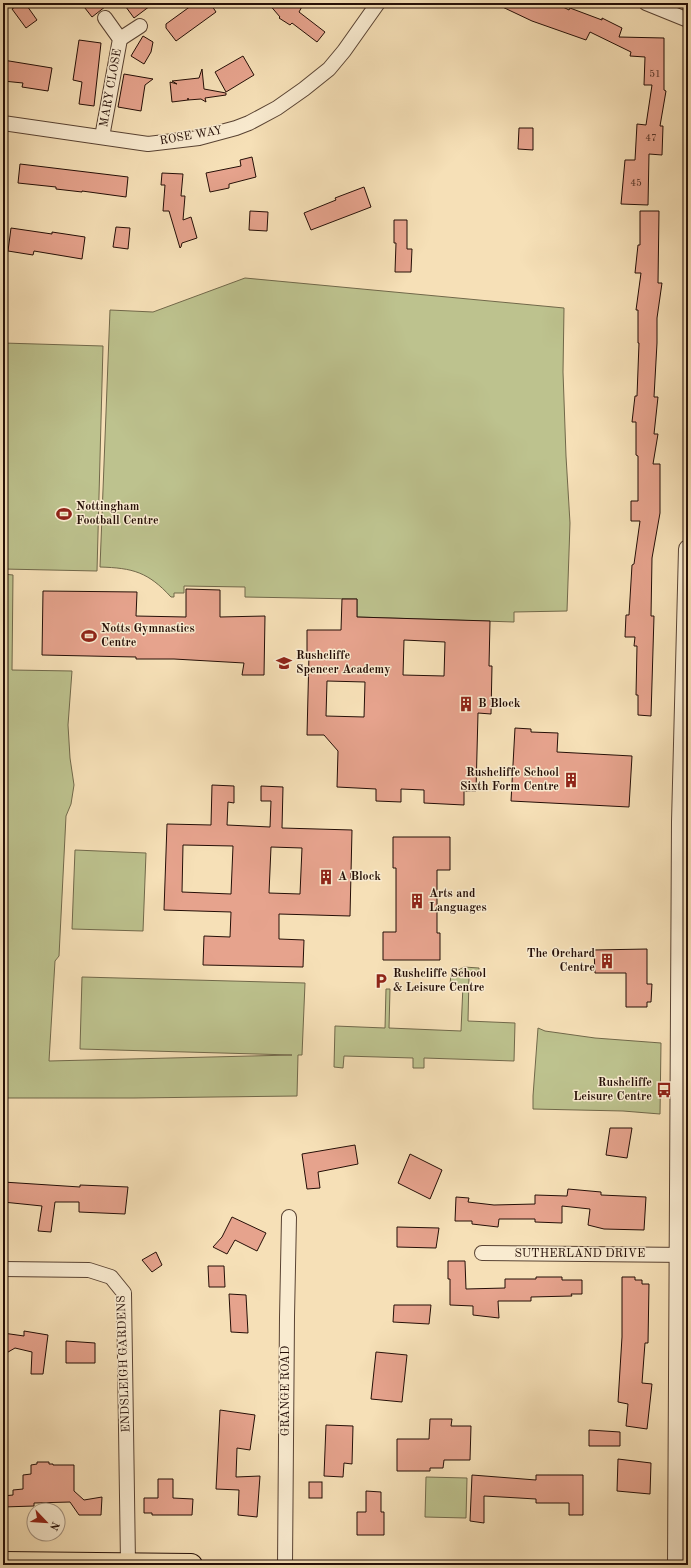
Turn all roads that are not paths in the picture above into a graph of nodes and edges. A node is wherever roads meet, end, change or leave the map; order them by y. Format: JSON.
{"nodes":[{"id":1,"x":378,"y":3,"type":"edge"},
{"id":2,"x":646,"y":3,"type":"edge"},
{"id":3,"x":105,"y":18,"type":"dead end"},
{"id":4,"x":688,"y":20,"type":"edge"},
{"id":5,"x":140,"y":26,"type":"dead end"},
{"id":6,"x":120,"y":39,"type":"junction"},
{"id":7,"x":3,"y":123,"type":"edge"},
{"id":8,"x":102,"y":138,"type":"junction"},
{"id":9,"x":688,"y":549,"type":"edge"},
{"id":10,"x":684,"y":902,"type":"edge"},
{"id":11,"x":290,"y":1217,"type":"dead end"},
{"id":12,"x":482,"y":1254,"type":"dead end"},
{"id":13,"x":683,"y":1255,"type":"edge"},
{"id":14,"x":3,"y":1270,"type":"edge"},
{"id":15,"x":3,"y":1563,"type":"edge"},
{"id":16,"x":128,"y":1564,"type":"junction"},
{"id":17,"x":191,"y":1565,"type":"edge"},
{"id":18,"x":285,"y":1565,"type":"edge"},
{"id":19,"x":677,"y":1565,"type":"edge"}],
"edges":[{"from":1,"to":8,"type":"street","name":"ROSE WAY"},
{"from":2,"to":4,"type":"street"},
{"from":3,"to":6,"type":"street","name":"MARY CLOSE"},
{"from":5,"to":6,"type":"street","name":"MARY CLOSE"},
{"from":6,"to":8,"type":"street","name":"MARY CLOSE"},
{"from":7,"to":8,"type":"street","name":"ROSE WAY"},
{"from":9,"to":10,"type":"street"},
{"from":10,"to":13,"type":"street"},
{"from":11,"to":18,"type":"street","name":"GRANGE ROAD"},
{"from":12,"to":13,"type":"street","name":"SUTHERLAND DRIVE"},
{"from":13,"to":19,"type":"street"},
{"from":14,"to":16,"type":"street","name":"ENDSLEIGH GARDENS"},
{"from":15,"to":16,"type":"main road"},
{"from":16,"to":17,"type":"main road"}]}
